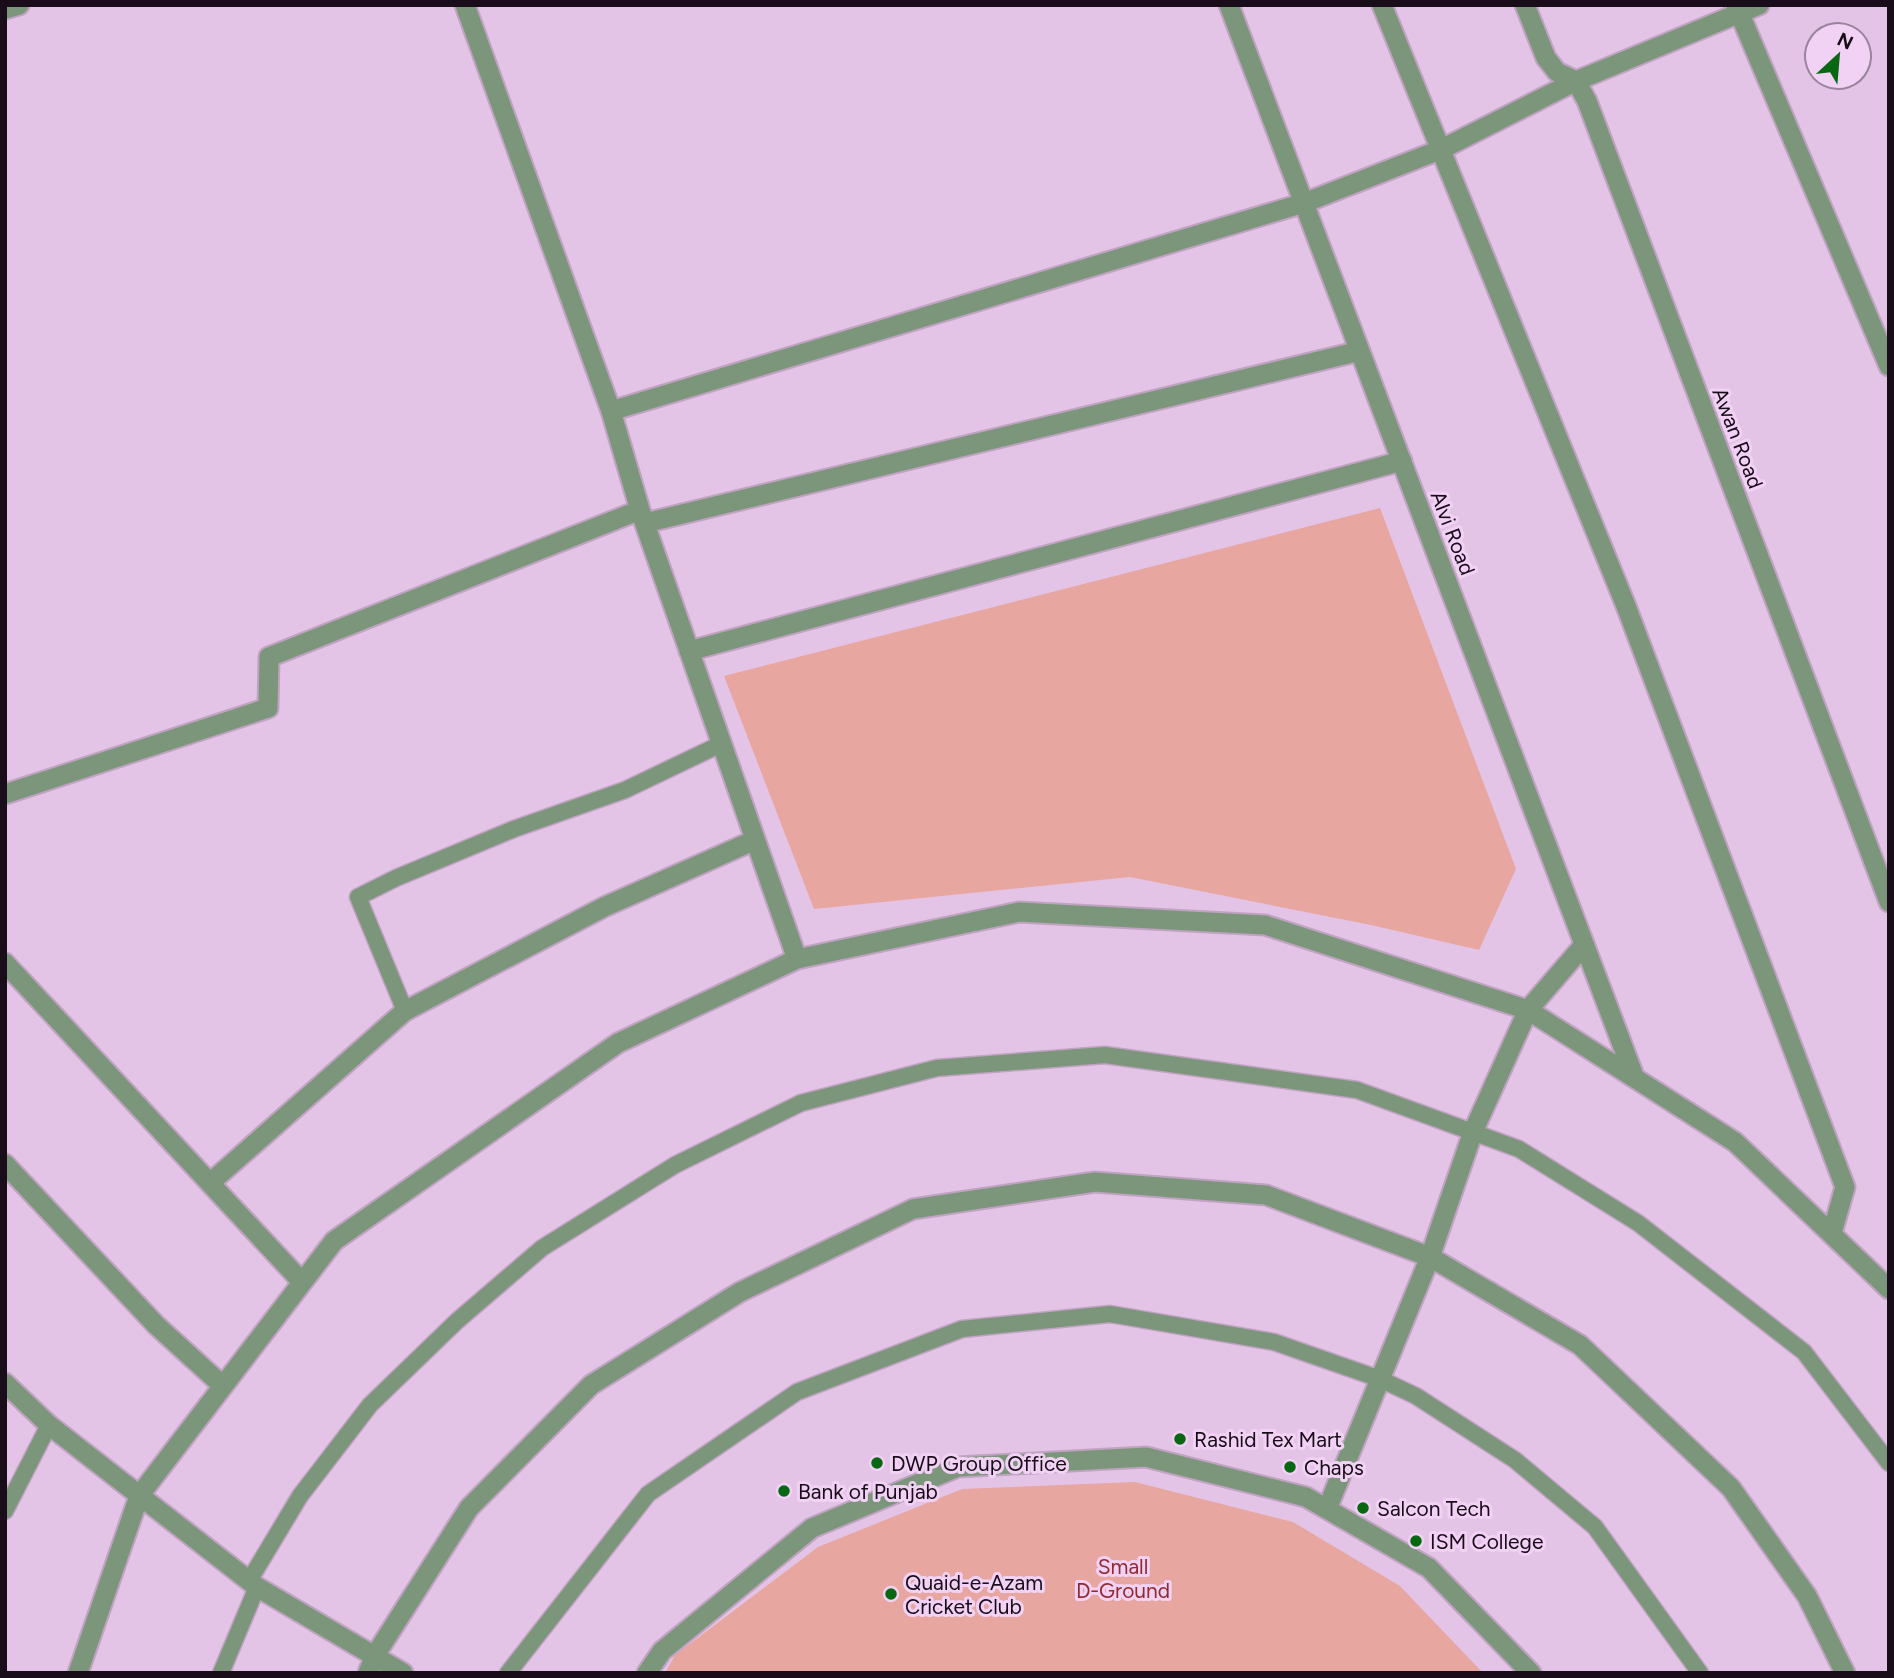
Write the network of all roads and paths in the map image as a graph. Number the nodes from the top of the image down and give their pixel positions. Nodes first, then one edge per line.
1 (19, 5) edge
2 (465, 5) edge
3 (1230, 5) edge
4 (1382, 5) edge
5 (1525, 5) edge
6 (1759, 5) edge
7 (5, 9) edge
8 (1738, 9) edge
9 (1576, 81) junction
10 (1442, 149) junction
11 (1304, 203) junction
12 (1360, 351) junction
13 (1889, 366) edge
14 (611, 411) junction
15 (1402, 461) junction
16 (642, 517) junction
17 (689, 651) junction
18 (721, 744) junction
19 (5, 794) edge
20 (755, 840) junction
21 (1889, 902) edge
22 (1584, 945) junction
23 (797, 959) junction
24 (5, 962) edge
25 (1528, 1010) junction
26 (405, 1011) junction
27 (1634, 1076) junction
28 (1473, 1132) junction
29 (5, 1164) edge
30 (210, 1183) junction
31 (1832, 1233) junction
32 (1430, 1257) junction
33 (302, 1282) junction
34 (1889, 1289) edge
35 (1380, 1379) junction
36 (5, 1383) edge
37 (223, 1386) junction
38 (49, 1425) junction
39 (1889, 1463) edge
40 (139, 1496) junction
41 (1327, 1509) junction
42 (5, 1511) edge
43 (253, 1584) junction
44 (371, 1665) edge
45 (78, 1673) edge
46 (221, 1673) edge
47 (403, 1673) edge
48 (508, 1673) edge
49 (647, 1673) edge
50 (1531, 1673) edge
51 (1699, 1673) edge
52 (1845, 1673) edge

1 - 7 street
2 - 14 street
3 - 11 street, Alvi Road
4 - 10 street
5 - 9 street, Awan Road
6 - 8 street
8 - 9 street
8 - 13 street
9 - 10 street
9 - 21 street, Awan Road
10 - 11 street
10 - 31 street
11 - 12 street, Alvi Road
11 - 14 street
12 - 15 street, Alvi Road
12 - 16 street
14 - 16 street
15 - 17 street
15 - 22 street, Alvi Road
16 - 17 street
16 - 19 street
17 - 18 street
18 - 20 street
18 - 26 lane
20 - 23 street
20 - 26 street
22 - 25 street
22 - 27 street, Alvi Road
23 - 25 street
23 - 33 street
24 - 30 street
25 - 27 street
25 - 28 street
26 - 30 street
27 - 31 street
28 - 32 street
28 - 39 lane
28 - 43 lane
29 - 37 street
30 - 33 street
31 - 34 street
32 - 35 street
32 - 44 street
32 - 52 street
33 - 37 street
35 - 41 street
35 - 48 lane
35 - 51 lane
36 - 38 street
37 - 40 street
38 - 40 street
38 - 42 lane
40 - 43 street
40 - 45 street
41 - 49 street
41 - 50 street
43 - 44 street
43 - 46 lane
44 - 47 street

